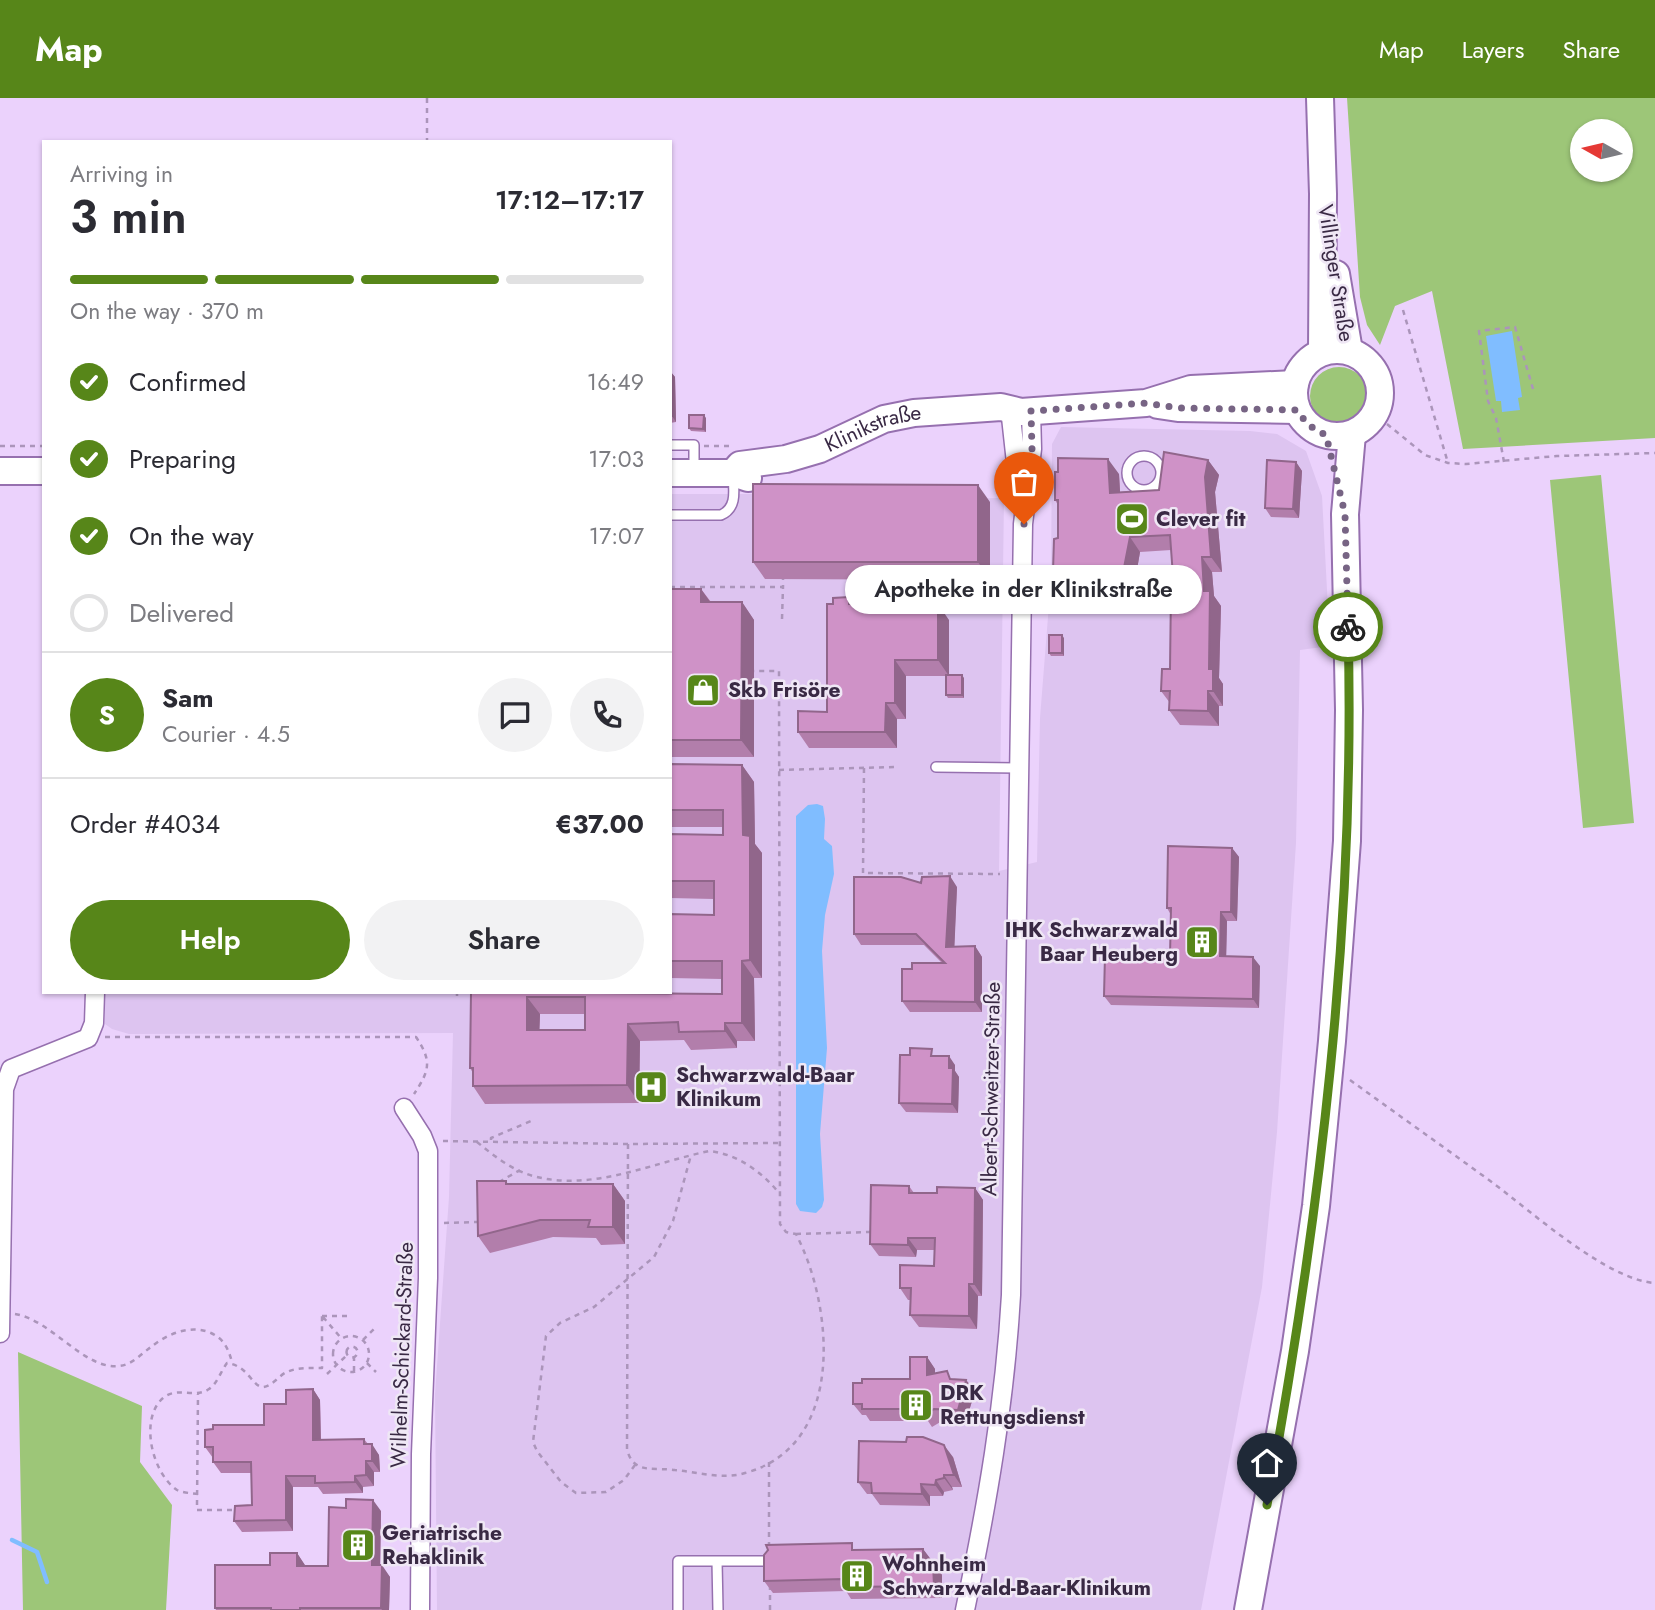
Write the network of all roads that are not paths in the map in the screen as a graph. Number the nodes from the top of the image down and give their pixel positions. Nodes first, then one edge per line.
1 (1320, 98) edge
2 (1323, 194) junction
3 (1349, 351) junction
4 (1322, 352) junction
5 (1296, 397) junction
6 (1021, 413) junction
7 (1352, 434) junction
8 (1326, 435) junction
9 (672, 446) edge
10 (0, 471) edge
11 (42, 471) edge
12 (682, 473) edge
13 (733, 473) junction
14 (1345, 514) junction
15 (672, 515) edge
16 (936, 768) dead end
17 (1020, 768) junction
18 (95, 994) edge
19 (404, 1108) road end
20 (1, 1314) edge
21 (0, 1334) edge
22 (717, 1561) junction
23 (769, 1561) edge
24 (420, 1610) edge
25 (678, 1610) edge
26 (718, 1610) edge
27 (965, 1610) edge
28 (1248, 1610) edge

1 - 2 main road, Villinger Straße
2 - 3 main road, Villinger Straße
2 - 4 main road, Villinger Straße
3 - 4 main road
3 - 7 main road
4 - 5 main road
5 - 6 main road, Klinikstraße
5 - 8 main road
6 - 13 main road, Klinikstraße
6 - 17 street, Albert-Schweitzer-Straße
7 - 8 main road
7 - 14 main road
8 - 14 main road
9 - 12 lane
10 - 11 main road
12 - 13 main road, Klinikstraße
13 - 15 lane
14 - 28 main road
16 - 17 lane
17 - 27 street, Albert-Schweitzer-Straße
18 - 20 street
19 - 24 street, Wilhelm-Schickard-Straße
20 - 21 street
22 - 23 lane
22 - 25 lane
22 - 26 lane

